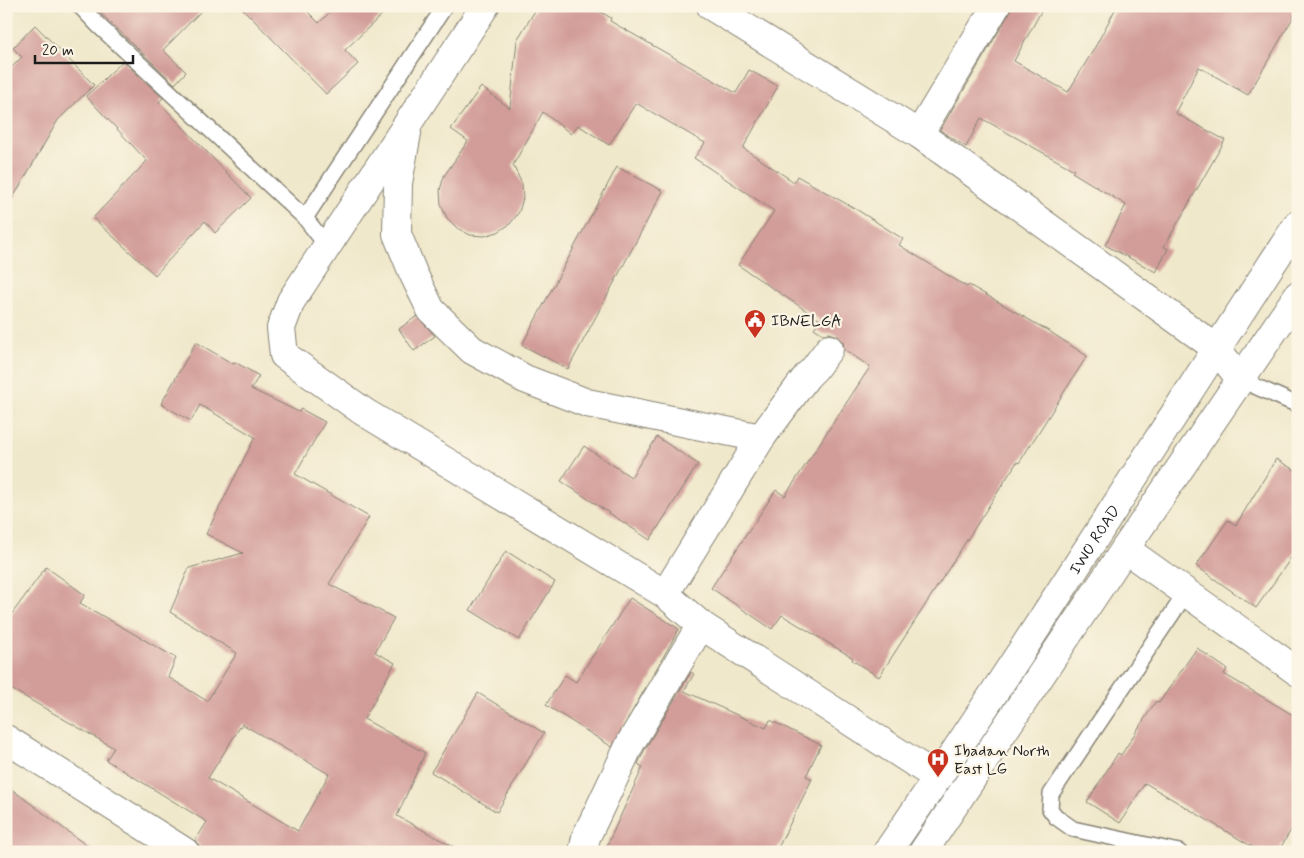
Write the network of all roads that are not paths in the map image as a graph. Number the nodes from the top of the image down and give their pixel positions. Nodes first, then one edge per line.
1 (80, 6) edge
2 (445, 6) edge
3 (485, 6) edge
4 (710, 6) edge
5 (996, 6) edge
6 (409, 122) junction
7 (919, 134) junction
8 (305, 218) junction
9 (1298, 224) edge
10 (327, 246) junction
11 (1298, 295) edge
12 (1216, 348) junction
13 (829, 349) dead end
14 (1240, 380) junction
15 (1298, 405) edge
16 (761, 438) junction
17 (1125, 549) junction
18 (1186, 592) junction
19 (665, 594) junction
20 (701, 625) junction
21 (1298, 672) edge
22 (6, 739) edge
23 (938, 778) junction
24 (185, 852) edge
25 (583, 852) edge
26 (887, 852) edge
27 (923, 852) edge
28 (1179, 852) edge

1 - 8 lane
2 - 8 lane
3 - 6 main road
4 - 7 main road
5 - 7 main road
6 - 10 main road
6 - 16 main road
7 - 12 main road
8 - 10 lane
9 - 12 main road, IWO ROAD
10 - 19 main road
11 - 14 main road, IWO ROAD
12 - 14 main road
12 - 23 main road, IWO ROAD
13 - 16 main road
14 - 15 lane
14 - 17 main road, IWO ROAD
16 - 19 main road
17 - 18 main road
17 - 27 main road, IWO ROAD
18 - 21 main road
18 - 28 lane
19 - 20 main road
20 - 23 main road
20 - 25 main road
22 - 24 main road
23 - 26 main road, IWO ROAD

